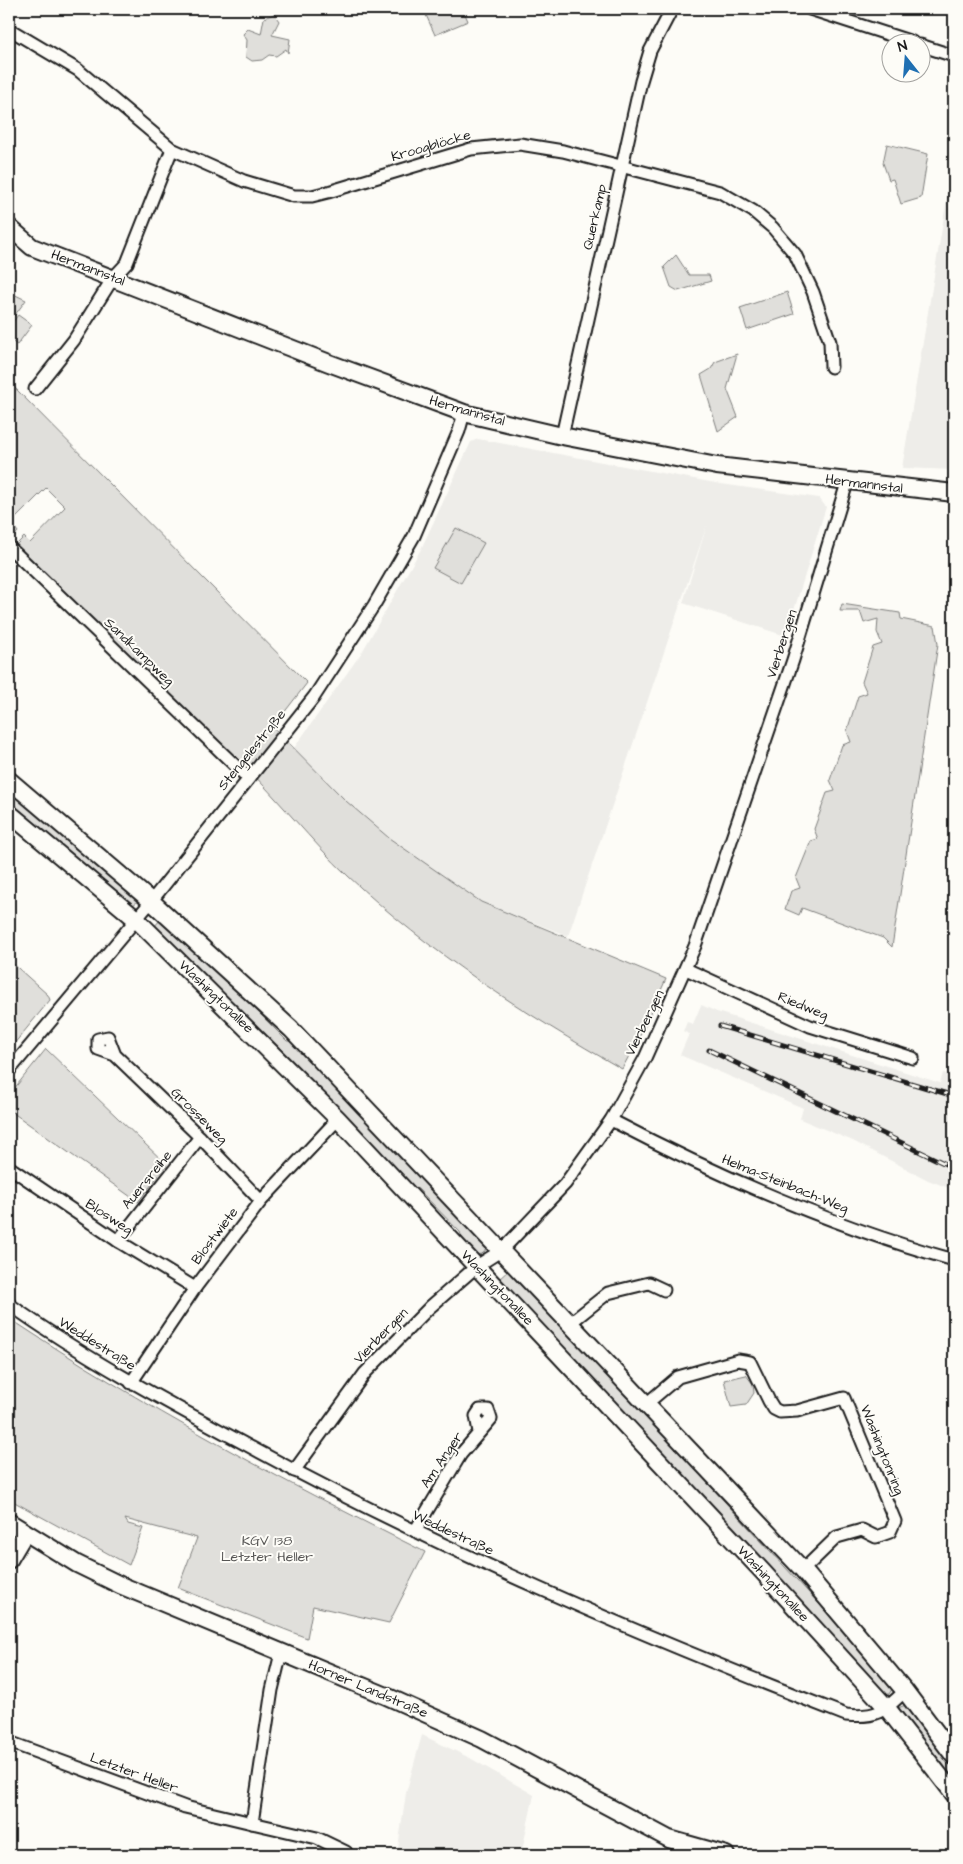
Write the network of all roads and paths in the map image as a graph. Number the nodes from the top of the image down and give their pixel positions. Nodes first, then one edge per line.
1 (672, 9) edge
2 (810, 9) edge
3 (9, 29) edge
4 (881, 32) edge
5 (930, 48) edge
6 (954, 56) edge
7 (172, 149) junction
8 (622, 166) junction
9 (9, 227) edge
10 (113, 278) junction
11 (831, 367) dead end
12 (35, 389) dead end
13 (464, 414) junction
14 (562, 436) junction
15 (847, 483) junction
16 (954, 493) edge
17 (9, 547) edge
18 (248, 778) junction
19 (9, 780) edge
20 (9, 813) edge
21 (152, 901) junction
22 (136, 919) junction
23 (686, 969) junction
24 (115, 1055) dead end
25 (913, 1058) dead end
26 (9, 1071) edge
27 (338, 1120) junction
28 (611, 1120) junction
29 (200, 1137) junction
30 (9, 1168) edge
31 (260, 1201) junction
32 (118, 1241) junction
33 (502, 1250) junction
34 (954, 1260) edge
35 (477, 1266) junction
36 (194, 1288) junction
37 (664, 1290) dead end
38 (9, 1304) edge
39 (569, 1324) junction
40 (130, 1383) junction
41 (646, 1405) junction
42 (479, 1432) dead end
43 (294, 1471) junction
44 (9, 1524) edge
45 (415, 1531) junction
46 (26, 1533) junction
47 (9, 1560) edge
48 (803, 1570) junction
49 (281, 1653) junction
50 (905, 1691) junction
51 (887, 1708) junction
52 (9, 1742) edge
53 (954, 1756) edge
54 (954, 1794) edge
55 (252, 1823) junction
56 (346, 1852) dead end
57 (706, 1853) edge
58 (726, 1855) edge

1 - 8 street, Querkamp
2 - 4 street
3 - 7 street, Kroogblöcke
5 - 6 street
7 - 8 street, Kroogblöcke
7 - 10 street
8 - 11 street, Kroogblöcke
8 - 14 street, Querkamp
9 - 10 street, Hermannstal
10 - 12 street
10 - 13 street, Hermannstal
13 - 14 street, Hermannstal
13 - 18 street, Stengelestraße
14 - 15 street, Hermannstal
15 - 16 street, Hermannstal
15 - 23 street, Vierbergen
17 - 18 street, Sandkampweg
18 - 21 street, Stengelestraße
19 - 21 street, Washingtonallee
20 - 22 street, Washingtonallee
21 - 22 street, Stengelestraße
21 - 33 street, Washingtonallee
22 - 26 street, Stengelestraße
22 - 27 street, Washingtonallee
23 - 25 street, Riedweg
23 - 28 street, Vierbergen
24 - 29 street, Grosseweg
27 - 31 street, Blostwiete
27 - 35 street, Washingtonallee
28 - 33 street, Vierbergen
28 - 34 street, Helma-Steinbach-Weg
29 - 31 street, Grosseweg
29 - 32 street, Auersreihe
30 - 32 street, Blosweg
31 - 36 street, Blostwiete
32 - 36 street, Blosweg
33 - 35 street, Vierbergen
33 - 39 street, Washingtonallee
35 - 43 street, Vierbergen
35 - 51 street, Washingtonallee
36 - 40 street, Blostwiete
37 - 39 street
38 - 40 street, Weddestraße
39 - 41 street, Washingtonallee
40 - 43 street, Weddestraße
41 - 48 street, Washingtonallee
41 - 48 street, Washingtonring
42 - 45 street, Am Anger
43 - 45 street, Weddestraße
44 - 46 street, Horner Landstraße
45 - 51 street, Weddestraße
46 - 47 street
46 - 49 street, Horner Landstraße
48 - 50 street, Washingtonallee
49 - 55 street
49 - 57 street, Horner Landstraße
50 - 51 street, Weddestraße
50 - 53 street, Washingtonallee
51 - 54 street, Washingtonallee
52 - 55 street, Letzter Heller
55 - 56 street, Letzter Heller
57 - 58 street, Horner Landstraße

